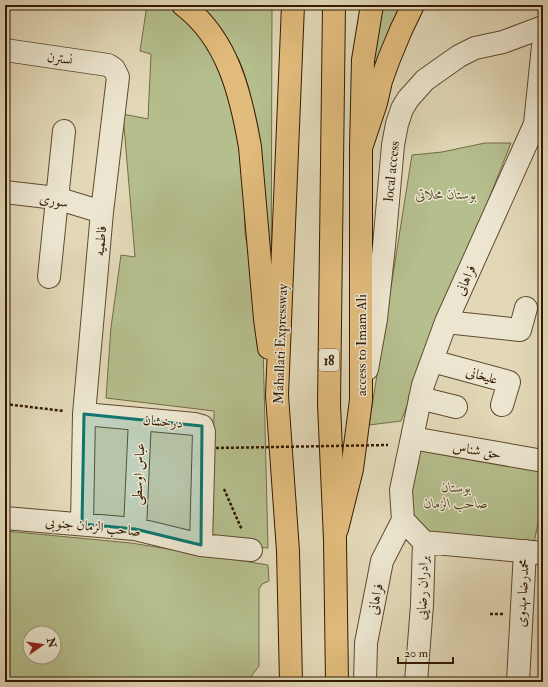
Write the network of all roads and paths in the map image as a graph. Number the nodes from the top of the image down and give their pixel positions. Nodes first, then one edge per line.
1 (183, 5) edge
2 (281, 5) edge
3 (293, 5) edge
4 (334, 5) edge
5 (372, 5) edge
6 (413, 5) edge
7 (543, 27) edge
8 (292, 43) junction
9 (543, 46) edge
10 (5, 50) edge
11 (114, 69) joint
12 (539, 124) edge
13 (64, 130) dead end
14 (361, 148) junction
15 (5, 192) edge
16 (56, 198) junction
17 (102, 212) junction
18 (49, 277) dead end
19 (526, 308) dead end
20 (446, 322) junction
21 (432, 361) junction
22 (277, 395) junction
23 (420, 398) junction
24 (361, 400) junction
25 (5, 404) edge
26 (502, 404) dead end
27 (456, 407) dead end
28 (84, 414) junction
29 (140, 419) junction
30 (412, 438) junction
31 (388, 445) dead end
32 (216, 448) dead end
33 (543, 461) edge
34 (222, 486) dead end
35 (5, 518) edge
36 (402, 520) junction
37 (82, 524) junction
38 (135, 529) junction
39 (335, 540) junction
40 (424, 542) junction
41 (200, 546) junction
42 (251, 550) joint
43 (534, 552) edge
44 (291, 682) edge
45 (336, 682) edge
46 (365, 682) edge
47 (416, 682) edge
48 (518, 682) edge

1 - 22 main road
2 - 8 main road
3 - 8 main road, Mahallati Expressway
4 - 39 main road, 18
5 - 14 main road, access to Imam Ali
6 - 14 main road
7 - 24 street, local access
8 - 22 main road, Mahallati Expressway
9 - 12 street, فراهانی
10 - 11 street, نسترن
11 - 17 street, فاطمیه
12 - 20 street, فراهانی
13 - 16 street
14 - 24 main road, access to Imam Ali
15 - 16 street, سوری
16 - 17 street, سوری
16 - 18 street
17 - 28 street, فاطمیه
19 - 20 street
20 - 21 street, فراهانی
21 - 23 street, فراهانی
21 - 26 street, علیخانی
22 - 44 main road, Mahallati Expressway
23 - 27 street
23 - 30 street, فراهانی
24 - 39 main road, access to Imam Ali
25 - 28 path
28 - 29 street, درخشان
28 - 37 street, فاطمیه
29 - 38 street, عباس اوسطی
29 - 41 street, درخشان
30 - 33 street, حق شناس
30 - 36 street, فراهانی
31 - 32 path, bridge
34 - 42 path
35 - 37 street, صاحب الزمان جنوبی
36 - 40 street
36 - 46 street, فراهانی
37 - 38 street, صاحب الزمان جنوبی
38 - 41 street, صاحب الزمان جنوبی
39 - 45 main road, 18
40 - 43 street
40 - 47 street, برادران رضایی
41 - 42 street, صاحب الزمان جنوبی
43 - 48 street, محمدرضا مهدوی

